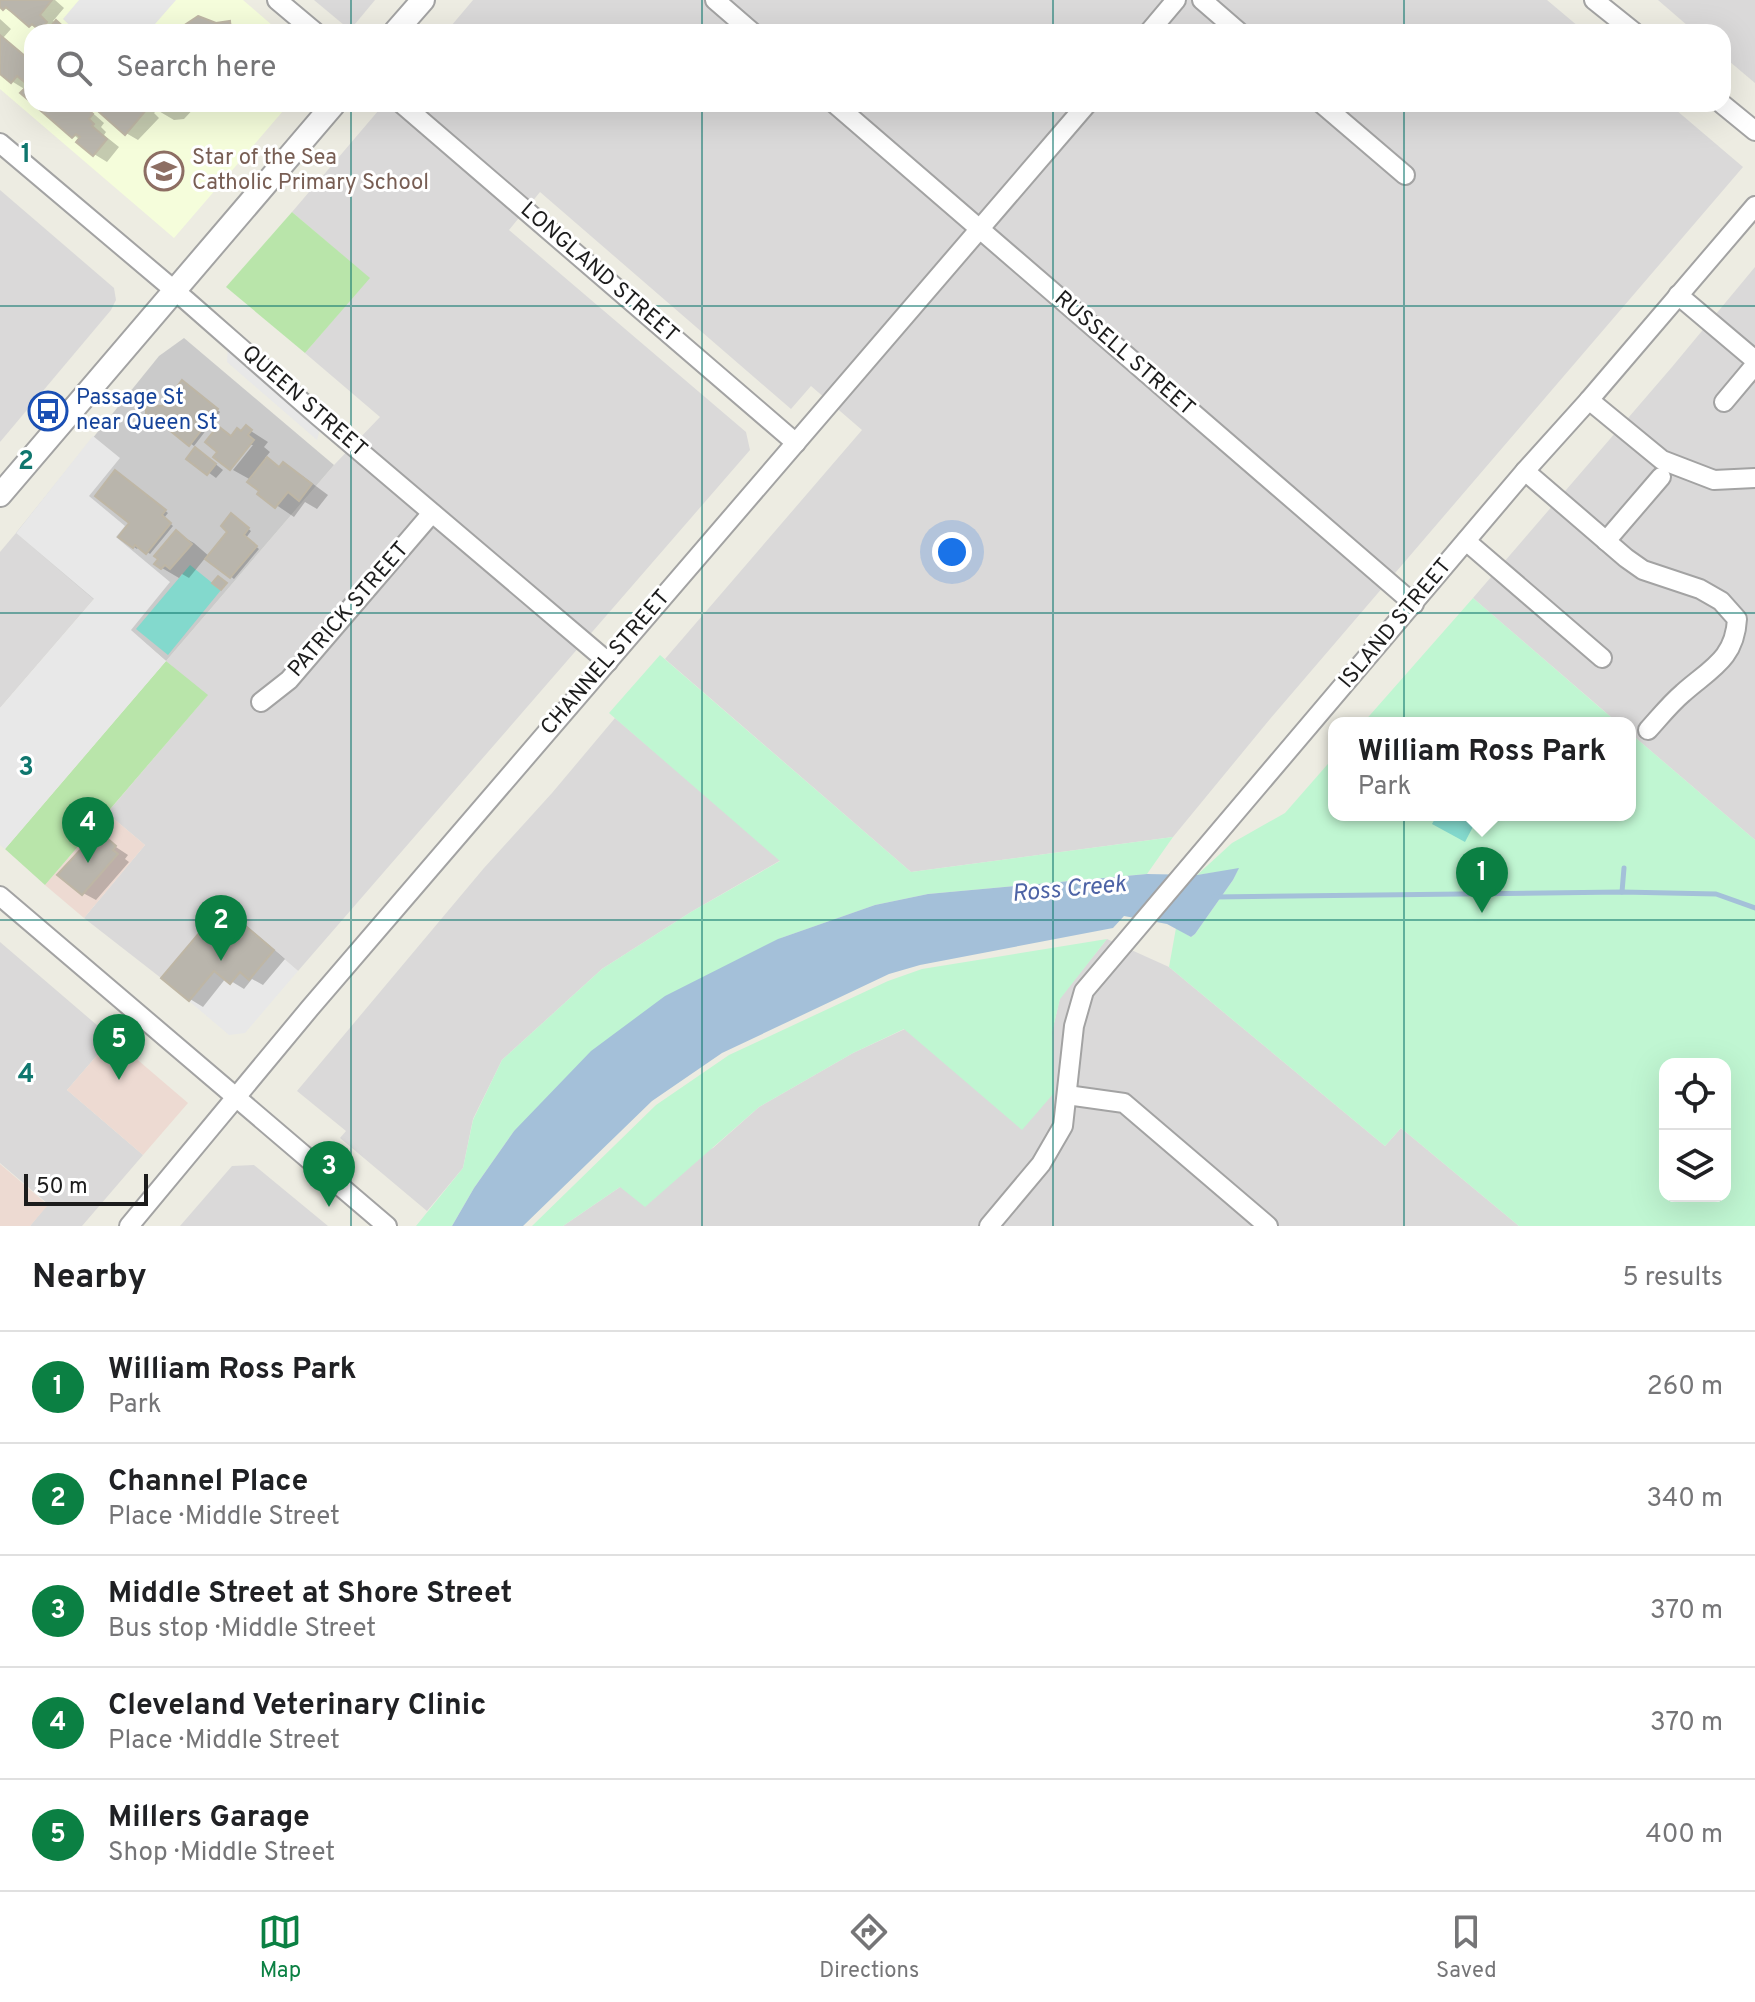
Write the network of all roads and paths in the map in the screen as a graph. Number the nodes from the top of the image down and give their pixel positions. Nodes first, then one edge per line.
1 (277, 0) edge
2 (423, 0) edge
3 (715, 0) edge
4 (1176, 0) edge
5 (1202, 0) edge
6 (1594, 0) edge
7 (306, 24) edge
8 (402, 24) edge
9 (743, 24) edge
10 (1156, 24) edge
11 (1230, 24) edge
12 (1624, 24) edge
13 (1731, 111) edge
14 (327, 112) edge
15 (411, 112) edge
16 (844, 112) edge
17 (1080, 112) edge
18 (1331, 112) edge
19 (1755, 131) edge
20 (0, 143) edge
21 (1405, 175) dead end
22 (1755, 206) edge
23 (980, 229) junction
24 (175, 291) junction
25 (1678, 295) junction
26 (1755, 362) edge
27 (1589, 400) junction
28 (1724, 402) dead end
29 (796, 443) junction
30 (1525, 471) junction
31 (1661, 477) dead end
32 (1755, 478) edge
33 (0, 495) edge
34 (432, 513) junction
35 (1466, 541) junction
36 (1606, 541) junction
37 (1414, 604) junction
38 (1602, 658) dead end
39 (608, 662) junction
40 (261, 702) dead end
41 (1648, 730) dead end
42 (0, 896) edge
43 (1067, 1095) junction
44 (237, 1097) junction
45 (129, 1226) edge
46 (387, 1226) edge
47 (989, 1226) edge
48 (1268, 1226) edge

1 - 7 street
2 - 8 street
3 - 9 street
4 - 10 street
5 - 11 street
6 - 12 street
13 - 19 street
14 - 24 street
15 - 29 street, LONGLAND STREET
16 - 23 street, RUSSELL STREET
17 - 23 street, CHANNEL STREET
18 - 21 street
20 - 24 street, QUEEN STREET
22 - 25 street, ISLAND STREET
23 - 29 street, CHANNEL STREET
23 - 37 street, RUSSELL STREET
24 - 33 street
24 - 34 street, QUEEN STREET
25 - 26 street
25 - 27 street, ISLAND STREET
26 - 28 street
27 - 30 street, ISLAND STREET
27 - 32 street
29 - 39 street, CHANNEL STREET
30 - 35 street, ISLAND STREET
30 - 36 street
31 - 36 street
34 - 39 street, QUEEN STREET
34 - 40 street, PATRICK STREET
35 - 37 street, ISLAND STREET
35 - 38 street
36 - 41 street
37 - 43 street, ISLAND STREET
39 - 44 street, CHANNEL STREET
42 - 44 street
43 - 47 street, ISLAND STREET
43 - 48 street
44 - 45 street, CHANNEL STREET
44 - 46 street

